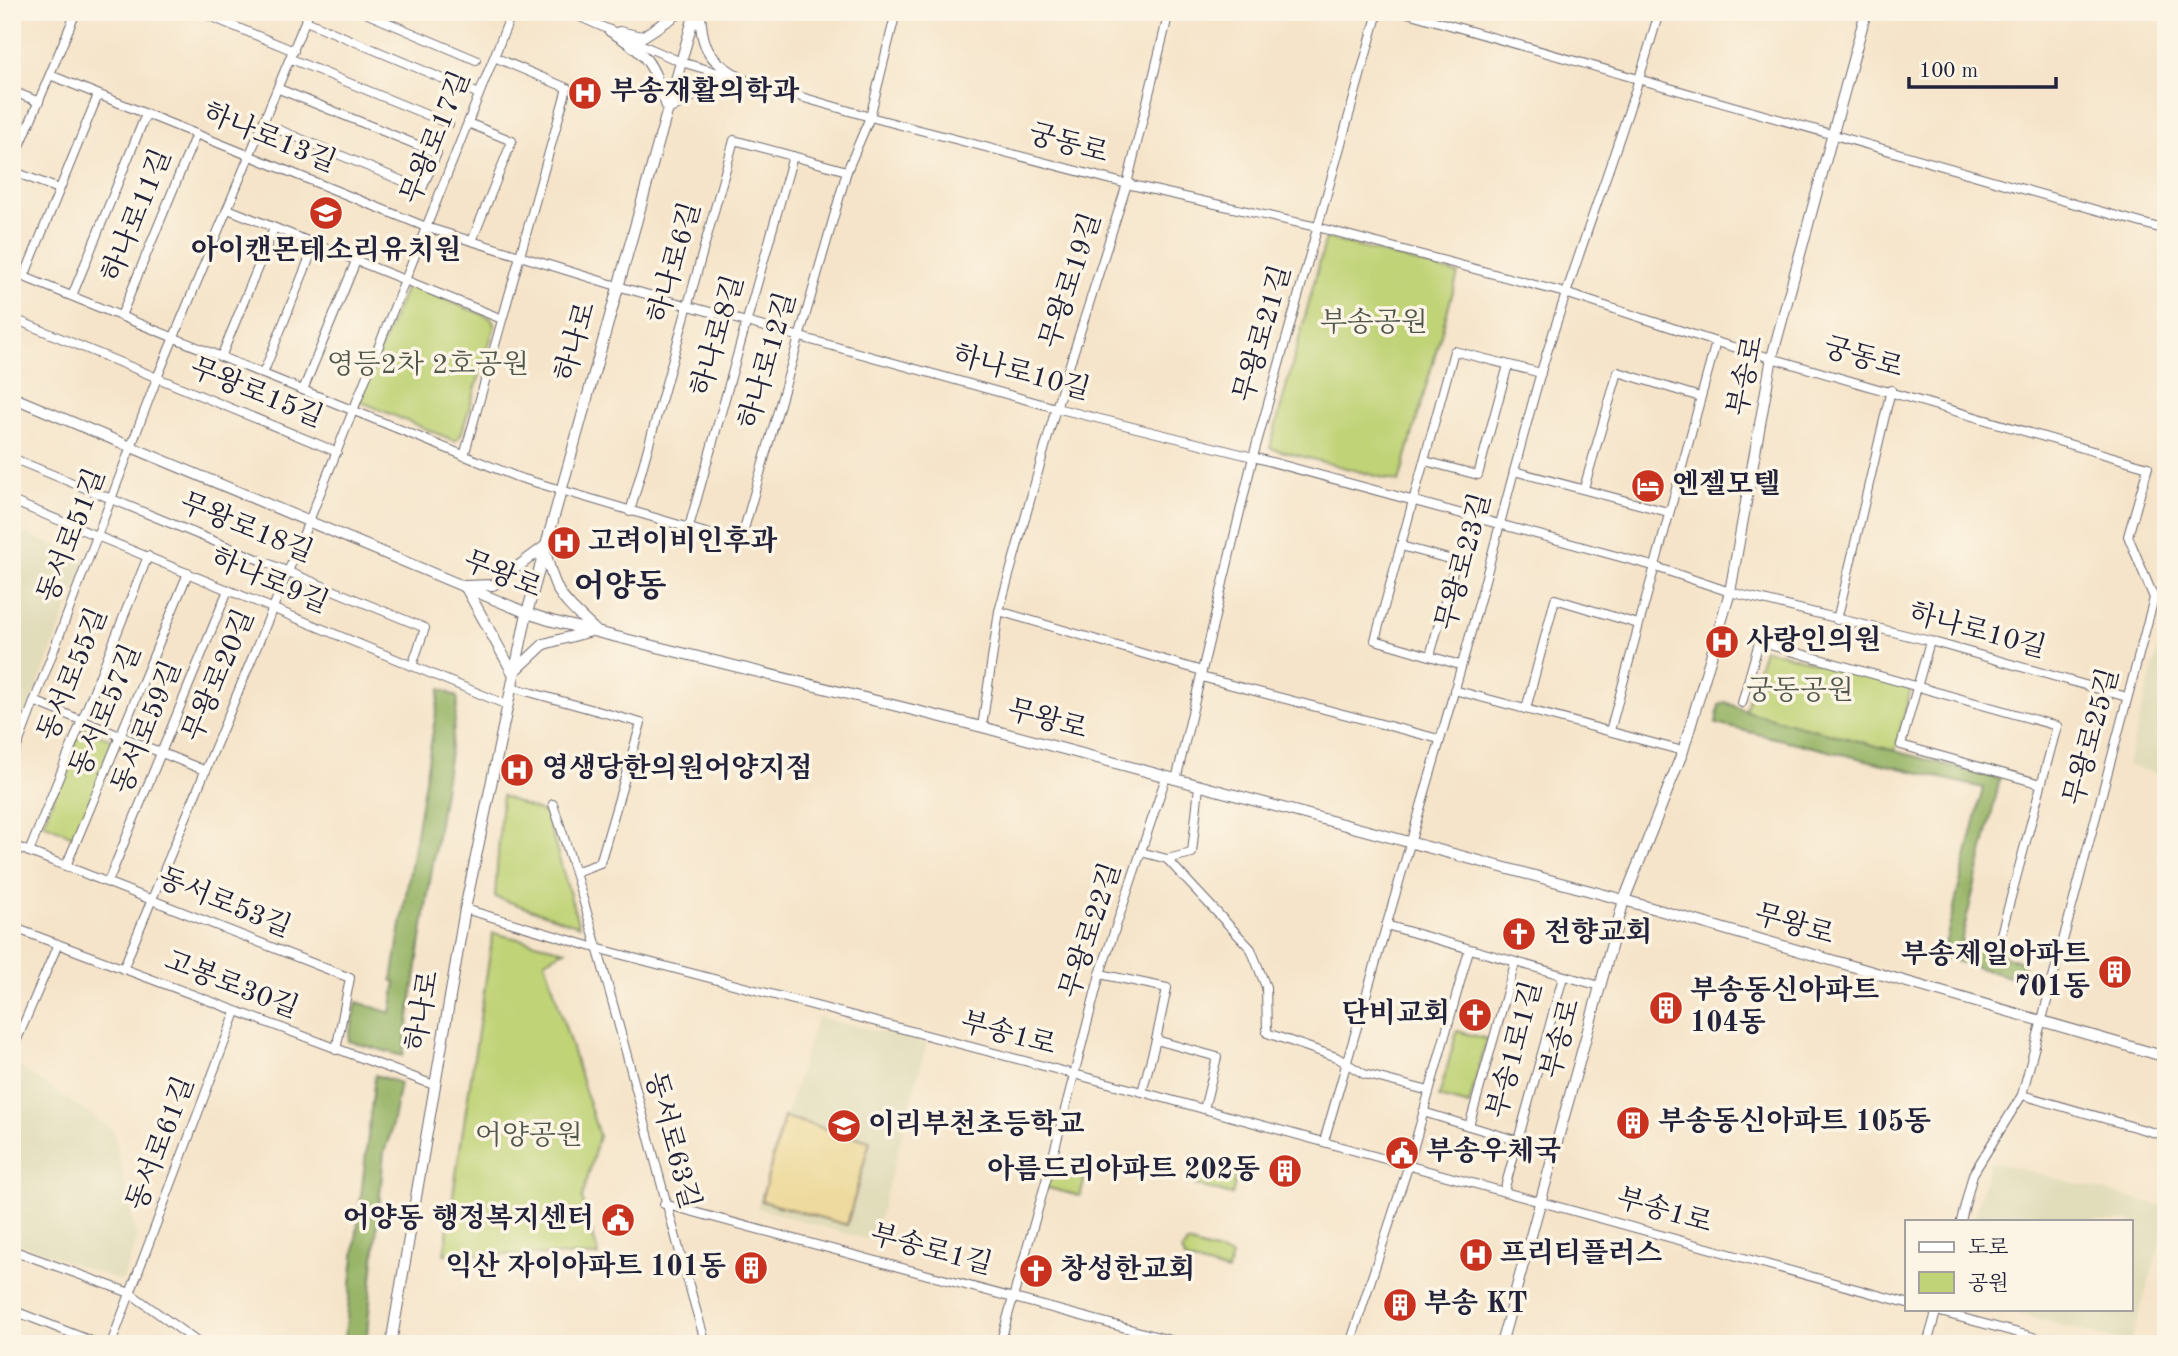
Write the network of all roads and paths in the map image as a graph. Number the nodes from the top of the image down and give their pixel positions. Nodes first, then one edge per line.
1 (76, 12) edge
2 (200, 12) edge
3 (309, 12) edge
4 (363, 12) edge
5 (512, 12) edge
6 (569, 12) edge
7 (681, 12) edge
8 (698, 12) edge
9 (895, 12) edge
10 (1169, 12) edge
11 (1378, 12) edge
12 (1404, 12) edge
13 (1658, 12) edge
14 (1866, 12) edge
15 (306, 21) junction
16 (610, 31) junction
17 (292, 55) junction
18 (494, 57) junction
19 (476, 60) dead end
20 (681, 62) junction
21 (50, 75) junction
22 (744, 80) junction
23 (1640, 80) junction
24 (279, 89) junction
25 (12, 91) edge
26 (479, 94) junction
27 (98, 95) junction
28 (39, 102) junction
29 (668, 109) junction
30 (146, 114) junction
31 (870, 117) junction
32 (468, 122) junction
33 (265, 124) junction
34 (449, 124) dead end
35 (196, 134) junction
36 (1832, 135) junction
37 (250, 156) junction
38 (793, 156) junction
39 (12, 165) edge
40 (12, 171) edge
41 (847, 171) junction
42 (1127, 184) junction
43 (59, 189) junction
44 (228, 209) junction
45 (426, 227) junction
46 (1317, 227) junction
47 (274, 228) junction
48 (2166, 230) edge
49 (472, 241) junction
50 (315, 244) junction
51 (521, 256) junction
52 (356, 261) junction
53 (12, 272) edge
54 (24, 276) junction
55 (405, 280) junction
56 (617, 286) junction
57 (1565, 293) junction
58 (72, 296) junction
59 (687, 305) junction
60 (121, 316) junction
61 (12, 318) edge
62 (502, 319) junction
63 (746, 322) junction
64 (801, 337) junction
65 (174, 338) junction
66 (1716, 342) junction
67 (221, 357) junction
68 (1772, 357) junction
69 (1508, 365) junction
70 (1541, 373) junction
71 (263, 374) junction
72 (157, 378) junction
73 (303, 390) junction
74 (1891, 390) junction
75 (12, 397) edge
76 (1700, 397) junction
77 (1056, 408) junction
78 (353, 411) junction
79 (133, 447) junction
80 (337, 452) junction
81 (464, 456) junction
82 (1253, 457) junction
83 (12, 458) edge
84 (1425, 461) junction
85 (1514, 471) junction
86 (1584, 488) junction
87 (559, 490) junction
88 (110, 498) junction
89 (12, 501) edge
90 (1414, 501) junction
91 (630, 512) junction
92 (1668, 512) junction
93 (309, 521) junction
94 (1499, 525) junction
95 (690, 527) junction
96 (97, 535) junction
97 (1401, 546) junction
98 (544, 547) junction
99 (148, 556) junction
100 (1653, 566) junction
101 (288, 572) junction
102 (188, 573) junction
103 (465, 586) junction
104 (228, 590) junction
105 (1730, 592) junction
106 (2154, 598) junction
107 (2166, 602) edge
108 (273, 608) junction
109 (999, 611) junction
110 (527, 613) junction
111 (1837, 620) junction
112 (1638, 624) junction
113 (595, 630) junction
114 (1930, 641) junction
115 (1430, 656) junction
116 (1460, 665) junction
117 (412, 666) junction
118 (513, 673) junction
119 (1201, 674) junction
120 (511, 687) junction
121 (1917, 687) junction
122 (1454, 690) junction
123 (2127, 697) junction
124 (34, 701) junction
125 (1742, 703) dead end
126 (507, 705) junction
127 (1526, 709) junction
128 (80, 719) junction
129 (982, 727) junction
130 (1610, 731) junction
131 (121, 737) junction
132 (1438, 739) junction
133 (1683, 751) junction
134 (163, 753) junction
135 (12, 760) edge
136 (206, 771) junction
137 (1171, 778) junction
138 (2041, 784) junction
139 (1199, 786) junction
140 (553, 804) dead end
141 (1408, 843) junction
142 (12, 845) edge
143 (29, 852) junction
144 (1141, 852) junction
145 (1167, 859) junction
146 (66, 866) junction
147 (575, 872) junction
148 (108, 882) junction
149 (152, 899) junction
150 (1624, 900) junction
151 (465, 909) junction
152 (1385, 925) junction
153 (12, 927) edge
154 (58, 944) junction
155 (596, 948) junction
156 (1997, 949) dead end
157 (1469, 950) junction
158 (1515, 963) junction
159 (123, 969) junction
160 (1100, 974) junction
161 (1563, 977) junction
162 (1600, 986) junction
163 (236, 1012) junction
164 (2043, 1023) junction
165 (1156, 1040) junction
166 (12, 1051) edge
167 (336, 1051) junction
168 (2166, 1057) edge
169 (1346, 1063) junction
170 (1073, 1076) junction
171 (434, 1086) junction
172 (1429, 1091) junction
173 (1142, 1092) junction
174 (2022, 1095) junction
175 (1204, 1109) junction
176 (1423, 1112) junction
177 (1469, 1126) junction
178 (2166, 1136) edge
179 (1516, 1140) junction
180 (1324, 1141) junction
181 (1409, 1164) junction
182 (1504, 1191) junction
183 (1542, 1202) junction
184 (664, 1203) junction
185 (1961, 1220) edge
186 (12, 1250) edge
187 (130, 1293) junction
188 (1014, 1297) junction
189 (1905, 1302) edge
190 (12, 1310) edge
191 (1934, 1310) edge
192 (99, 1344) edge
193 (111, 1344) edge
194 (200, 1344) edge
195 (391, 1344) edge
196 (706, 1344) edge
197 (1000, 1344) edge
198 (1185, 1344) edge
199 (1350, 1344) edge
200 (1501, 1344) edge
201 (1927, 1344) edge
202 (2059, 1344) edge

1 - 21 street
2 - 17 street
3 - 15 street, 무왕로15길
4 - 19 street
5 - 18 street, 무왕로17길
6 - 16 street, 궁동로
7 - 16 street
8 - 20 street, 하나로
8 - 22 street
9 - 31 street, 하나로12길
10 - 42 street, 무왕로19길
11 - 46 street, 무왕로21길
12 - 23 street
13 - 23 street
14 - 36 street, 부송로
15 - 17 street, 무왕로15길
15 - 26 street
16 - 20 street, 궁동로
16 - 29 street
17 - 24 street, 무왕로15길
17 - 34 street
18 - 26 street, 무왕로17길
18 - 51 street
20 - 22 street, 궁동로
20 - 29 street, 하나로
21 - 27 street, 하나로13길
21 - 28 street
22 - 29 street
22 - 31 street, 궁동로
23 - 36 street
23 - 57 street
24 - 33 street, 무왕로15길
24 - 33 street
25 - 28 street
26 - 32 street, 무왕로17길
27 - 30 street, 하나로13길
27 - 43 street
28 - 39 street
29 - 56 street, 하나로
30 - 35 street, 하나로13길
30 - 58 street, 하나로11길
31 - 41 street, 하나로12길
31 - 42 street, 궁동로
32 - 45 street, 무왕로17길
32 - 49 street
33 - 37 street, 무왕로15길
35 - 37 street, 하나로13길
35 - 60 street, 하나로11길
36 - 48 street
36 - 68 street, 부송로
37 - 44 street, 무왕로15길
37 - 45 street, 하나로13길
38 - 41 street, 하나로6길
38 - 59 street, 하나로6길
38 - 63 street, 하나로8길
40 - 43 street
41 - 64 street, 하나로12길
42 - 46 street, 궁동로
42 - 77 street, 무왕로19길
43 - 54 street
44 - 47 street
44 - 65 street, 무왕로15길
45 - 49 street, 하나로13길
45 - 55 street, 무왕로17길
46 - 57 street, 궁동로
46 - 82 street, 무왕로21길
47 - 50 street
47 - 67 street
49 - 51 street, 하나로13길
50 - 52 street
50 - 71 street
51 - 56 street, 하나로13길
51 - 62 street
52 - 55 street
52 - 73 street
53 - 54 street, 하나로11길
54 - 58 street, 하나로11길
55 - 62 street
55 - 78 street, 무왕로17길
56 - 59 street, 하나로10길
56 - 87 street, 하나로
57 - 66 street, 궁동로
57 - 70 street, 무왕로23길
58 - 60 street, 하나로11길
59 - 63 street, 하나로10길
59 - 91 street, 하나로6길
60 - 65 street, 하나로11길
61 - 72 street, 무왕로15길
62 - 81 street
63 - 64 street, 하나로10길
63 - 95 street, 하나로8길
64 - 77 street, 하나로10길
64 - 95 street, 하나로12길
65 - 67 street, 하나로11길
65 - 72 street, 무왕로15길
66 - 68 street, 궁동로
66 - 76 street
67 - 71 street, 하나로11길
68 - 74 street, 궁동로
68 - 105 street, 부송로
69 - 70 street
69 - 84 street
69 - 84 street
70 - 85 street, 무왕로23길
71 - 73 street, 하나로11길
72 - 79 street, 무왕로15길
72 - 80 street, 무왕로15길
73 - 78 street, 하나로11길
74 - 106 street, 궁동로
74 - 111 street
75 - 79 street, 무왕로
76 - 86 street
76 - 92 street
77 - 82 street, 하나로10길
77 - 109 street, 무왕로19길
78 - 80 street, 무왕로17길
78 - 81 street, 하나로11길
79 - 88 street, 동서로51길
79 - 93 street, 무왕로
80 - 93 street, 무왕로17길
81 - 87 street, 하나로11길
82 - 90 street, 하나로10길
82 - 119 street, 무왕로21길
83 - 88 street, 무왕로18길
84 - 90 street
85 - 86 street, 무왕로23길
85 - 94 street, 무왕로23길
86 - 92 street, 무왕로23길
87 - 91 street, 하나로12길
87 - 98 street, 하나로
88 - 96 street, 동서로51길
88 - 101 street, 무왕로18길
89 - 96 street, 하나로9길
90 - 94 street, 하나로10길
90 - 97 street
91 - 95 street, 하나로12길
92 - 100 street
93 - 101 street, 무왕로20길
93 - 103 street, 무왕로
94 - 100 street, 하나로10길
94 - 116 street, 무왕로23길
96 - 99 street, 하나로9길
96 - 124 street, 동서로51길
97 - 115 street, 무왕로23길
97 - 115 street
98 - 103 street
98 - 110 street, 하나로
98 - 113 street
99 - 102 street, 하나로9길
99 - 128 street, 동서로55길
100 - 105 street, 하나로10길
100 - 112 street
101 - 108 street, 무왕로20길
101 - 117 street, 무왕로18길
102 - 104 street, 하나로9길
102 - 131 street, 동서로57길
103 - 110 street, 무왕로
103 - 118 street
104 - 108 street, 하나로9길
104 - 134 street, 동서로59길
105 - 111 street, 하나로10길
105 - 133 street, 부송로
106 - 107 street
106 - 123 street, 무왕로25길
108 - 117 street, 하나로9길
108 - 136 street, 무왕로20길
109 - 119 street
109 - 129 street, 무왕로19길
110 - 113 street, 무왕로
110 - 118 street, 하나로
111 - 114 street, 하나로10길
112 - 127 street
112 - 130 street
113 - 118 street
113 - 129 street, 무왕로
114 - 121 street
114 - 123 street, 하나로10길
115 - 116 street, 무왕로23길
116 - 122 street, 무왕로23길
117 - 126 street, 하나로9길
118 - 120 street, 하나로
119 - 132 street
119 - 137 street, 무왕로21길
120 - 126 street, 하나로
120 - 147 street
121 - 125 street
121 - 138 street
121 - 138 street
122 - 127 street
122 - 132 street, 무왕로23길
123 - 164 street, 무왕로25길
124 - 128 street, 무왕로20길
124 - 135 street, 동서로51길
126 - 151 street, 하나로
127 - 130 street
128 - 131 street, 무왕로20길
128 - 143 street, 동서로55길
129 - 137 street, 무왕로
130 - 133 street
131 - 134 street, 무왕로20길
131 - 146 street, 동서로57길
132 - 141 street, 무왕로23길
133 - 150 street, 부송로
134 - 136 street, 무왕로20길
134 - 148 street, 동서로59길
136 - 149 street, 무왕로20길
137 - 139 street, 무왕로
137 - 144 street, 무왕로22길
138 - 156 street
139 - 141 street, 무왕로
139 - 145 street
140 - 147 street
141 - 150 street, 무왕로
141 - 152 street
142 - 143 street, 동서로53길
143 - 146 street, 동서로53길
144 - 145 street
144 - 160 street, 무왕로22길
145 - 169 street
146 - 148 street, 동서로53길
147 - 155 street
148 - 149 street, 동서로53길
149 - 159 street, 무왕로20길
149 - 167 street, 동서로53길
150 - 162 street, 부송로
150 - 164 street, 무왕로
151 - 155 street, 부송1로
151 - 171 street, 하나로
152 - 157 street, 부송1로1길
152 - 169 street
153 - 154 street, 고봉로30길
154 - 159 street, 고봉로30길
154 - 166 street
155 - 170 street, 부송1로
155 - 184 street, 동서로63길
157 - 158 street, 부송1로1길
157 - 172 street
158 - 161 street, 부송1로1길
158 - 177 street, 부송1로1길
159 - 163 street, 고봉로30길
160 - 165 street
160 - 170 street, 무왕로22길
161 - 162 street
161 - 179 street, 부송1로1길
162 - 183 street, 부송로
163 - 167 street, 고봉로30길
163 - 187 street, 동서로61길
164 - 168 street, 무왕로
164 - 174 street, 무왕로25길
165 - 173 street
165 - 175 street
167 - 171 street, 고봉로30길
169 - 172 street
169 - 180 street
170 - 173 street, 부송1로
170 - 188 street, 무왕로22길
171 - 195 street, 하나로
172 - 176 street
173 - 175 street, 부송1로
174 - 178 street
174 - 185 street, 무왕로25길
175 - 180 street, 부송1로
176 - 177 street, 부송1로1길
176 - 181 street
177 - 179 street, 부송1로1길
179 - 182 street, 부송1로1길
180 - 181 street, 부송1로
181 - 182 street, 부송1로
181 - 199 street
182 - 183 street, 부송1로
183 - 189 street, 부송1로
183 - 200 street, 부송로
184 - 188 street, 부송로1길
184 - 196 street, 동서로63길
186 - 187 street
187 - 193 street, 동서로61길
187 - 194 street
188 - 197 street, 무왕로22길
188 - 198 street, 부송로1길
190 - 192 street
191 - 201 street
191 - 202 street

